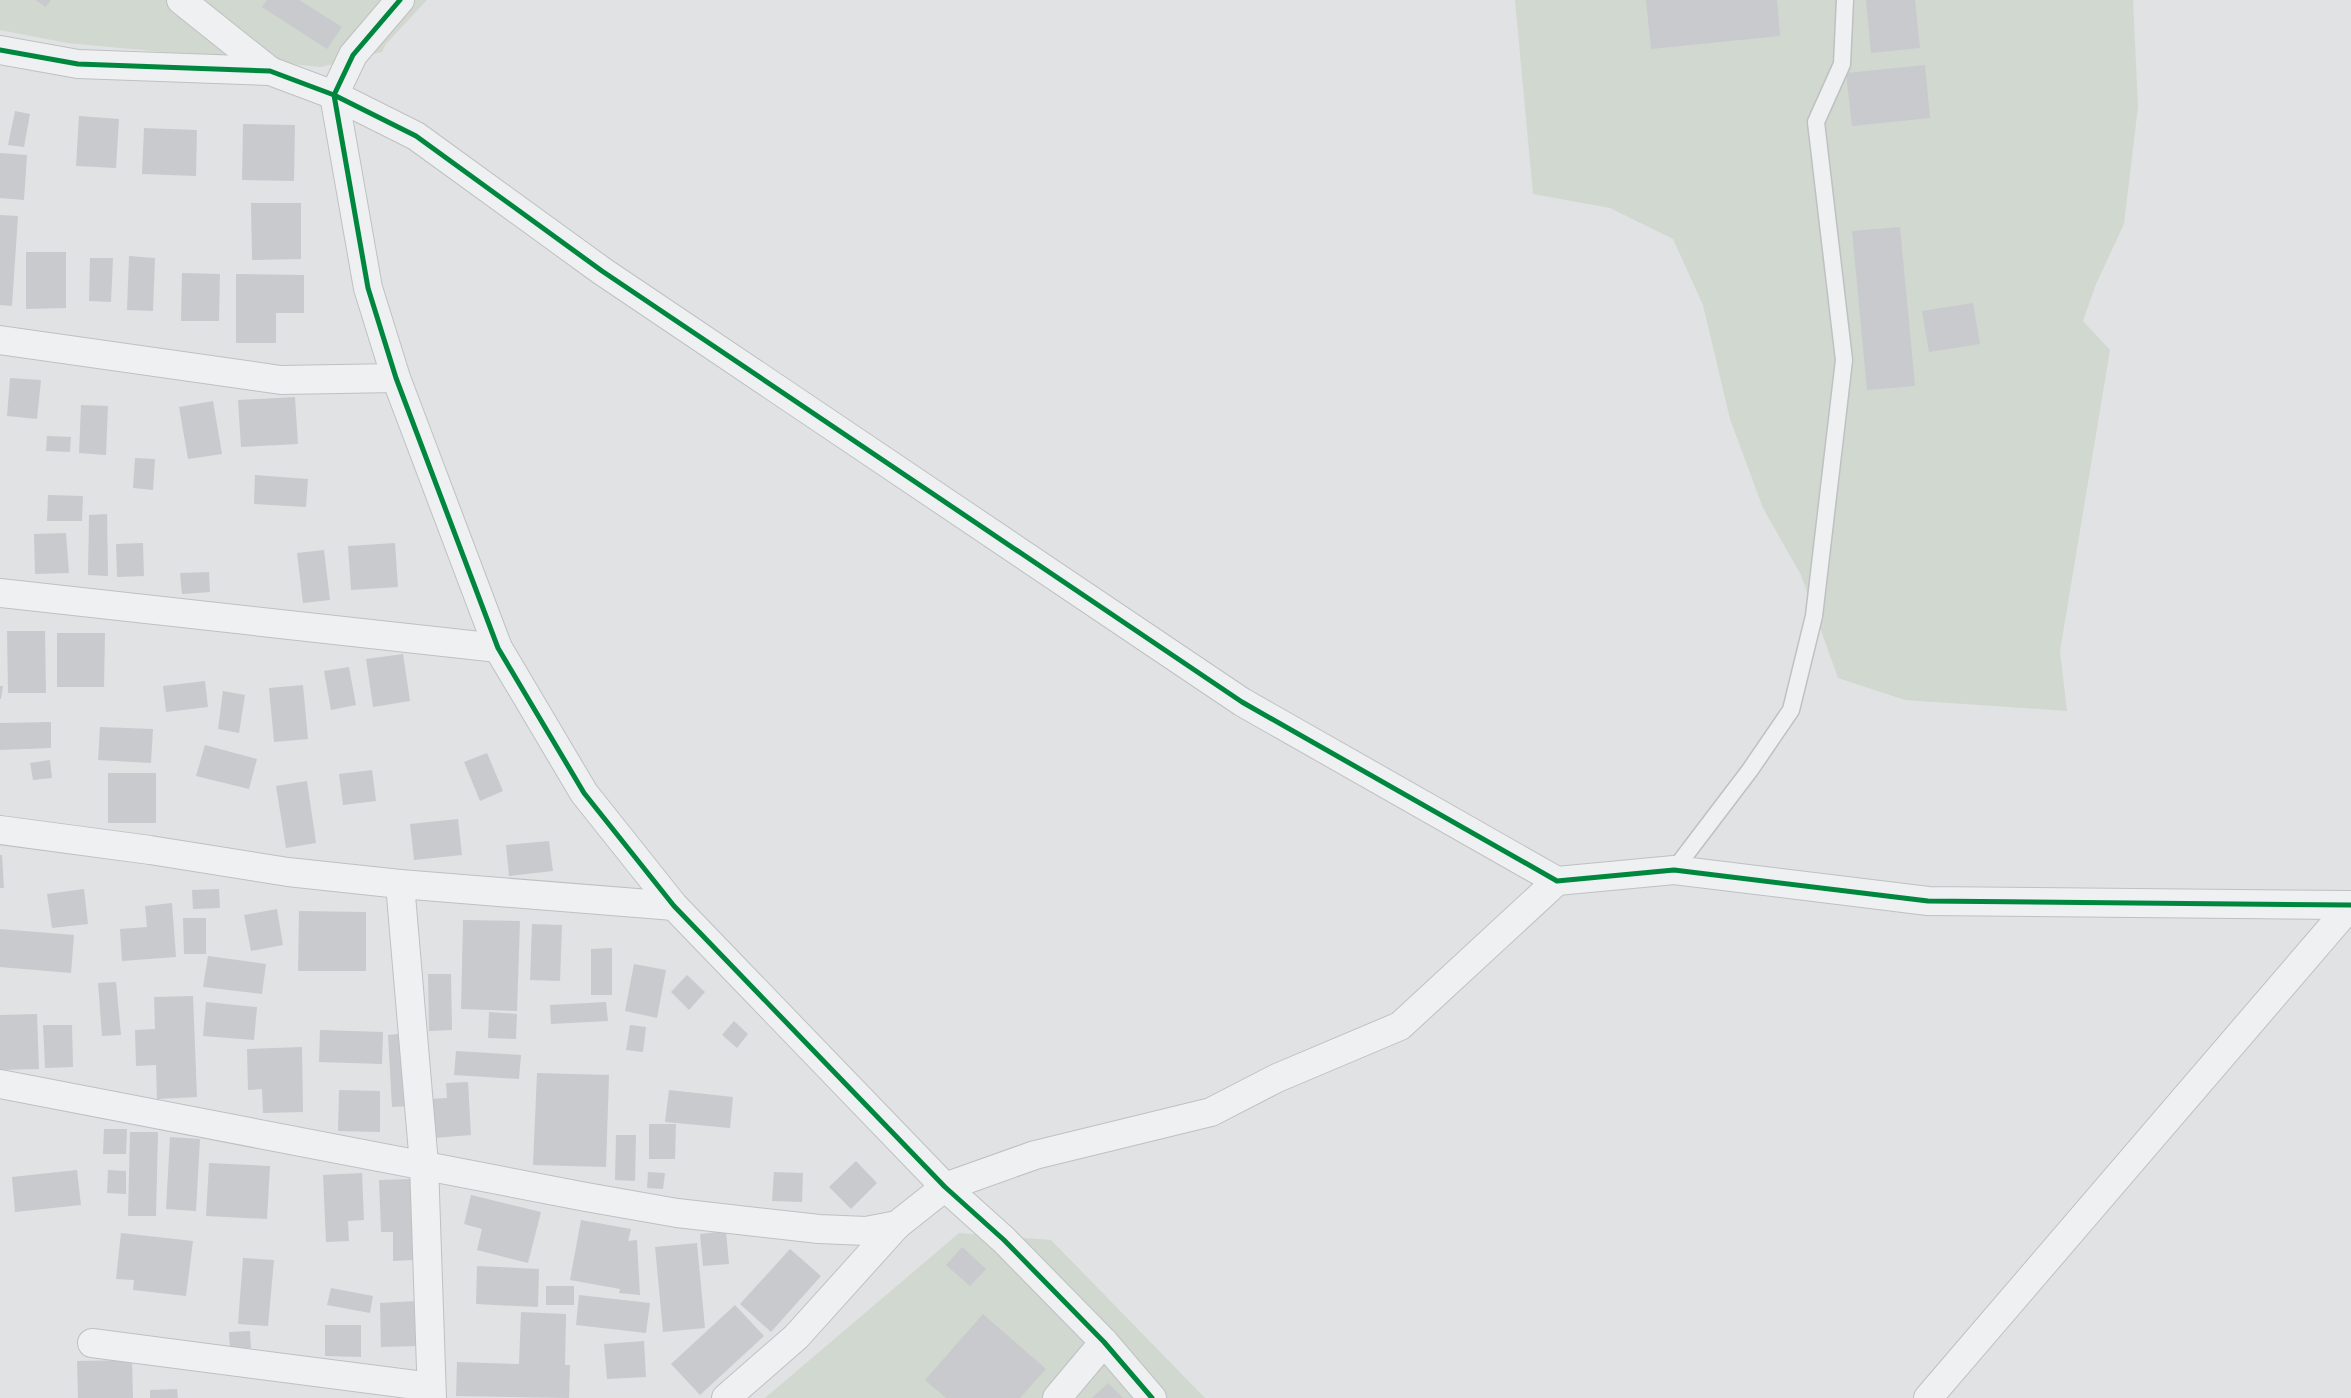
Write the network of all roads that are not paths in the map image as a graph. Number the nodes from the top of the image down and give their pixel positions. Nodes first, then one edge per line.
1 (181, 0) edge
2 (400, 0) edge
3 (1845, 0) edge
4 (0, 50) edge
5 (270, 71) junction
6 (334, 95) junction
7 (0, 340) edge
8 (396, 378) junction
9 (0, 593) edge
10 (498, 648) junction
11 (0, 830) edge
12 (1674, 870) junction
13 (1556, 881) junction
14 (400, 884) junction
15 (2351, 905) edge
16 (674, 906) junction
17 (0, 1084) edge
18 (424, 1164) junction
19 (945, 1187) junction
20 (897, 1224) junction
21 (1104, 1342) junction
22 (92, 1343) dead end
23 (432, 1393) edge
24 (726, 1398) edge
25 (1057, 1398) edge
26 (1152, 1398) edge
27 (1928, 1398) edge

1 - 5 street
2 - 6 street
3 - 12 lane
4 - 5 street
5 - 6 street
6 - 8 street
6 - 13 street
7 - 8 street
8 - 10 street
9 - 10 street
10 - 16 street
11 - 14 street
12 - 13 street
12 - 15 street
13 - 19 street
14 - 16 street
14 - 18 street
15 - 27 street
16 - 19 street
17 - 18 street
18 - 20 street
18 - 23 street
19 - 20 street
19 - 21 street
20 - 24 street
21 - 25 street
21 - 26 street
22 - 23 street

